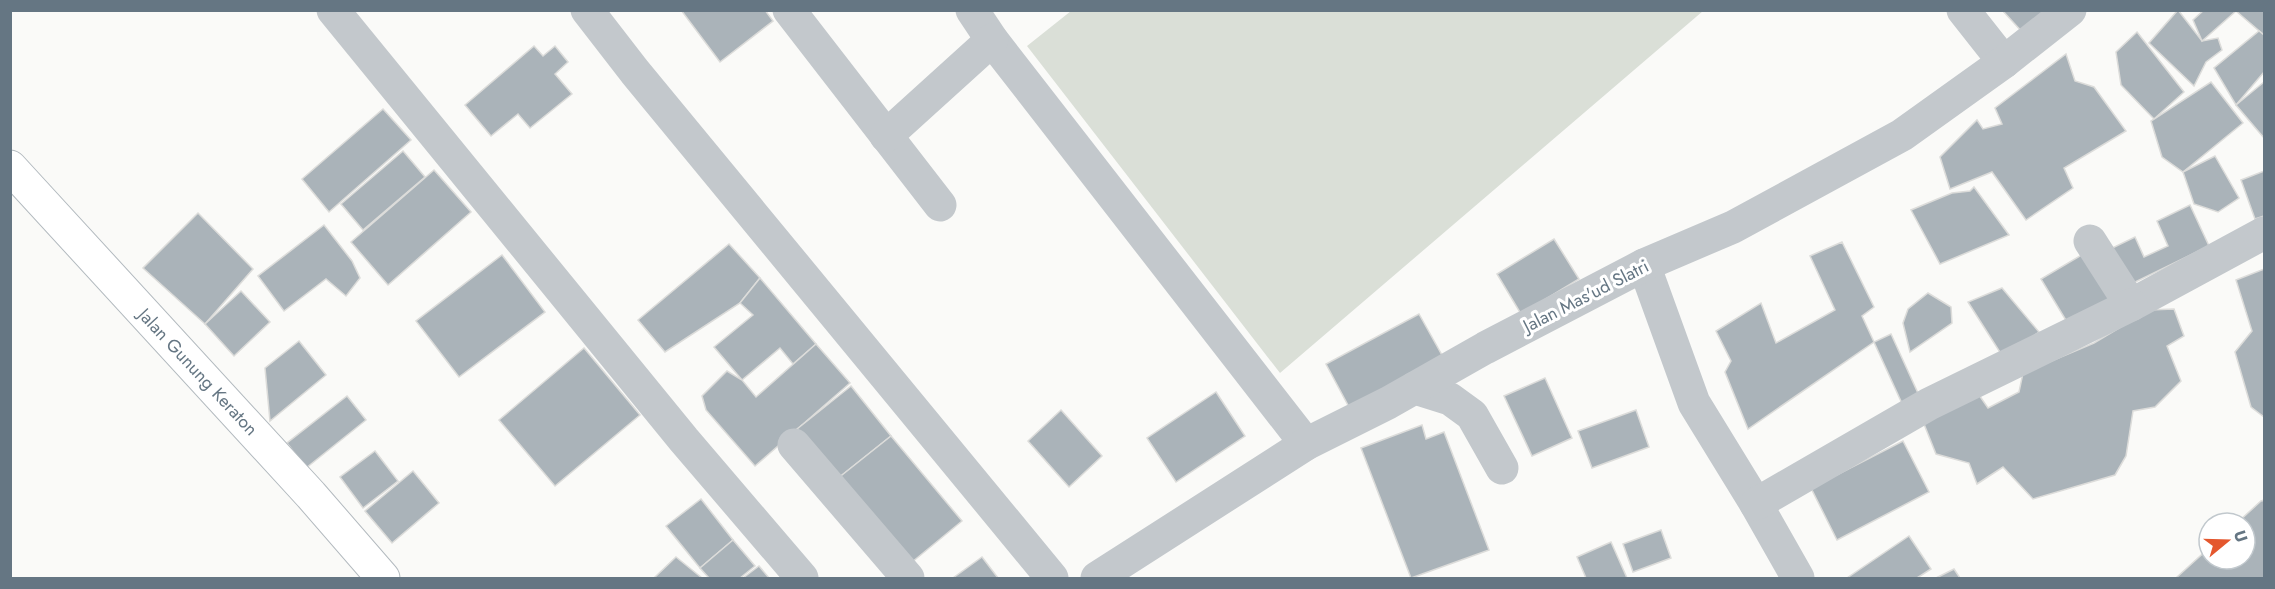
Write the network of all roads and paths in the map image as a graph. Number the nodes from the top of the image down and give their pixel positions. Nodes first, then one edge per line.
1 (333, 10) edge
2 (587, 10) edge
3 (789, 10) edge
4 (972, 10) edge
5 (1963, 10) edge
6 (2070, 10) edge
7 (992, 40) junction
8 (2004, 62) junction
9 (886, 136) junction
10 (10, 167) edge
11 (940, 206) dead end
12 (2265, 233) edge
13 (2090, 241) dead end
14 (1644, 265) junction
15 (2131, 305) junction
16 (1415, 388) junction
17 (1306, 444) junction
18 (794, 445) dead end
19 (1502, 468) dead end
20 (1756, 504) junction
21 (383, 579) edge
22 (802, 579) edge
23 (908, 579) edge
24 (1052, 579) edge
25 (1098, 579) edge
26 (1798, 579) edge

1 - 22 street
2 - 24 street
3 - 9 street
4 - 7 street
5 - 8 street
6 - 8 street, Jalan Mas'ud Slatri
7 - 9 street
7 - 17 street
8 - 14 street, Jalan Mas'ud Slatri
9 - 11 street
10 - 21 street, Jalan Gunung Keraton
12 - 15 street
13 - 15 street
14 - 16 street, Jalan Mas'ud Slatri
14 - 20 street
15 - 20 street
16 - 17 street, Jalan Mas'ud Slatri
16 - 19 street
17 - 25 street, Jalan Mas'ud Slatri
18 - 23 street
20 - 26 street

